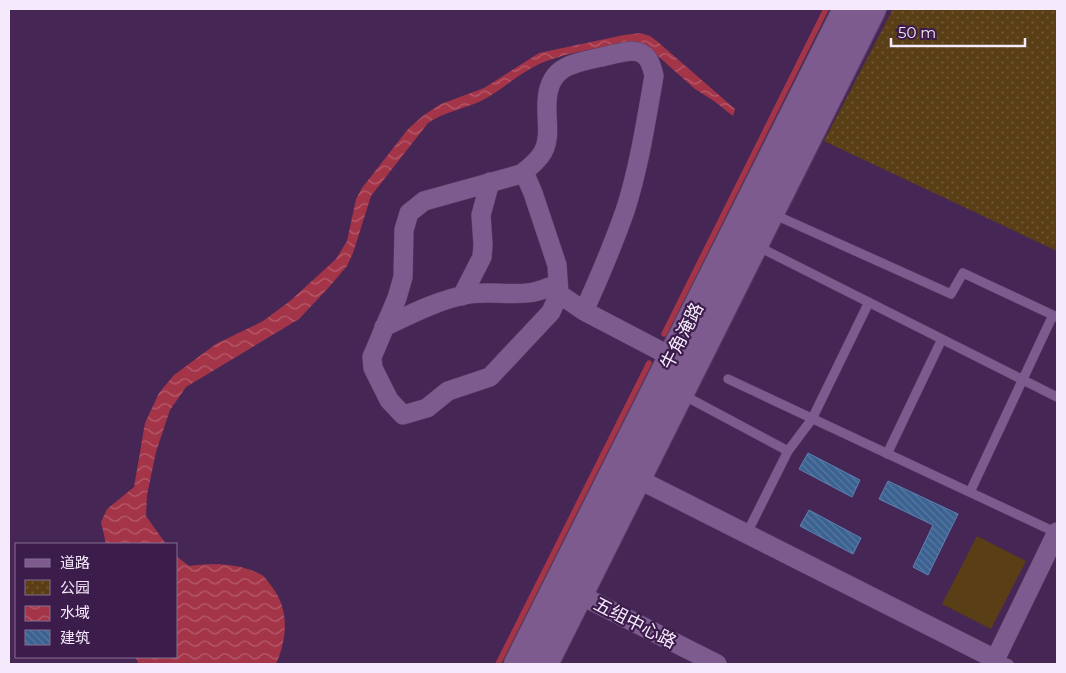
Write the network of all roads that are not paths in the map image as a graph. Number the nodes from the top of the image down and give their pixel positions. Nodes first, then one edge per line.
1 (846, 9) edge
2 (873, 9) edge
3 (524, 172) junction
4 (490, 182) junction
5 (770, 213) junction
6 (755, 245) junction
7 (559, 294) junction
8 (462, 296) junction
9 (868, 302) junction
10 (584, 311) junction
11 (1055, 316) edge
12 (384, 327) junction
13 (942, 339) junction
14 (672, 357) junction
15 (728, 379) dead end
16 (1023, 380) junction
17 (680, 394) junction
18 (1057, 397) edge
19 (812, 419) junction
20 (788, 451) junction
21 (887, 454) junction
22 (638, 478) junction
23 (970, 492) junction
24 (747, 533) junction
25 (1057, 533) edge
26 (580, 596) junction
27 (999, 662) edge
28 (518, 664) edge
29 (545, 664) edge
30 (717, 664) edge

1 - 14 street, 牛角淹路
2 - 5 street, 牛角淹路
3 - 4 street
3 - 7 street
3 - 10 street
4 - 8 street
4 - 12 street
5 - 6 street, 牛角淹路
5 - 11 lane
6 - 9 lane
6 - 17 street, 牛角淹路
7 - 8 street
7 - 10 street
7 - 12 street
8 - 12 street
9 - 13 lane
9 - 19 lane
10 - 14 street
11 - 16 lane
13 - 16 lane
13 - 21 lane
14 - 28 street, 牛角淹路
15 - 19 lane
16 - 18 lane
16 - 23 lane
17 - 20 lane
17 - 22 street, 牛角淹路
19 - 20 lane
19 - 21 lane
20 - 24 lane
21 - 23 lane
22 - 24 street
22 - 26 street, 牛角淹路
23 - 25 lane
24 - 27 street
25 - 27 street
26 - 29 street, 牛角淹路
26 - 30 street, 五组中心路

